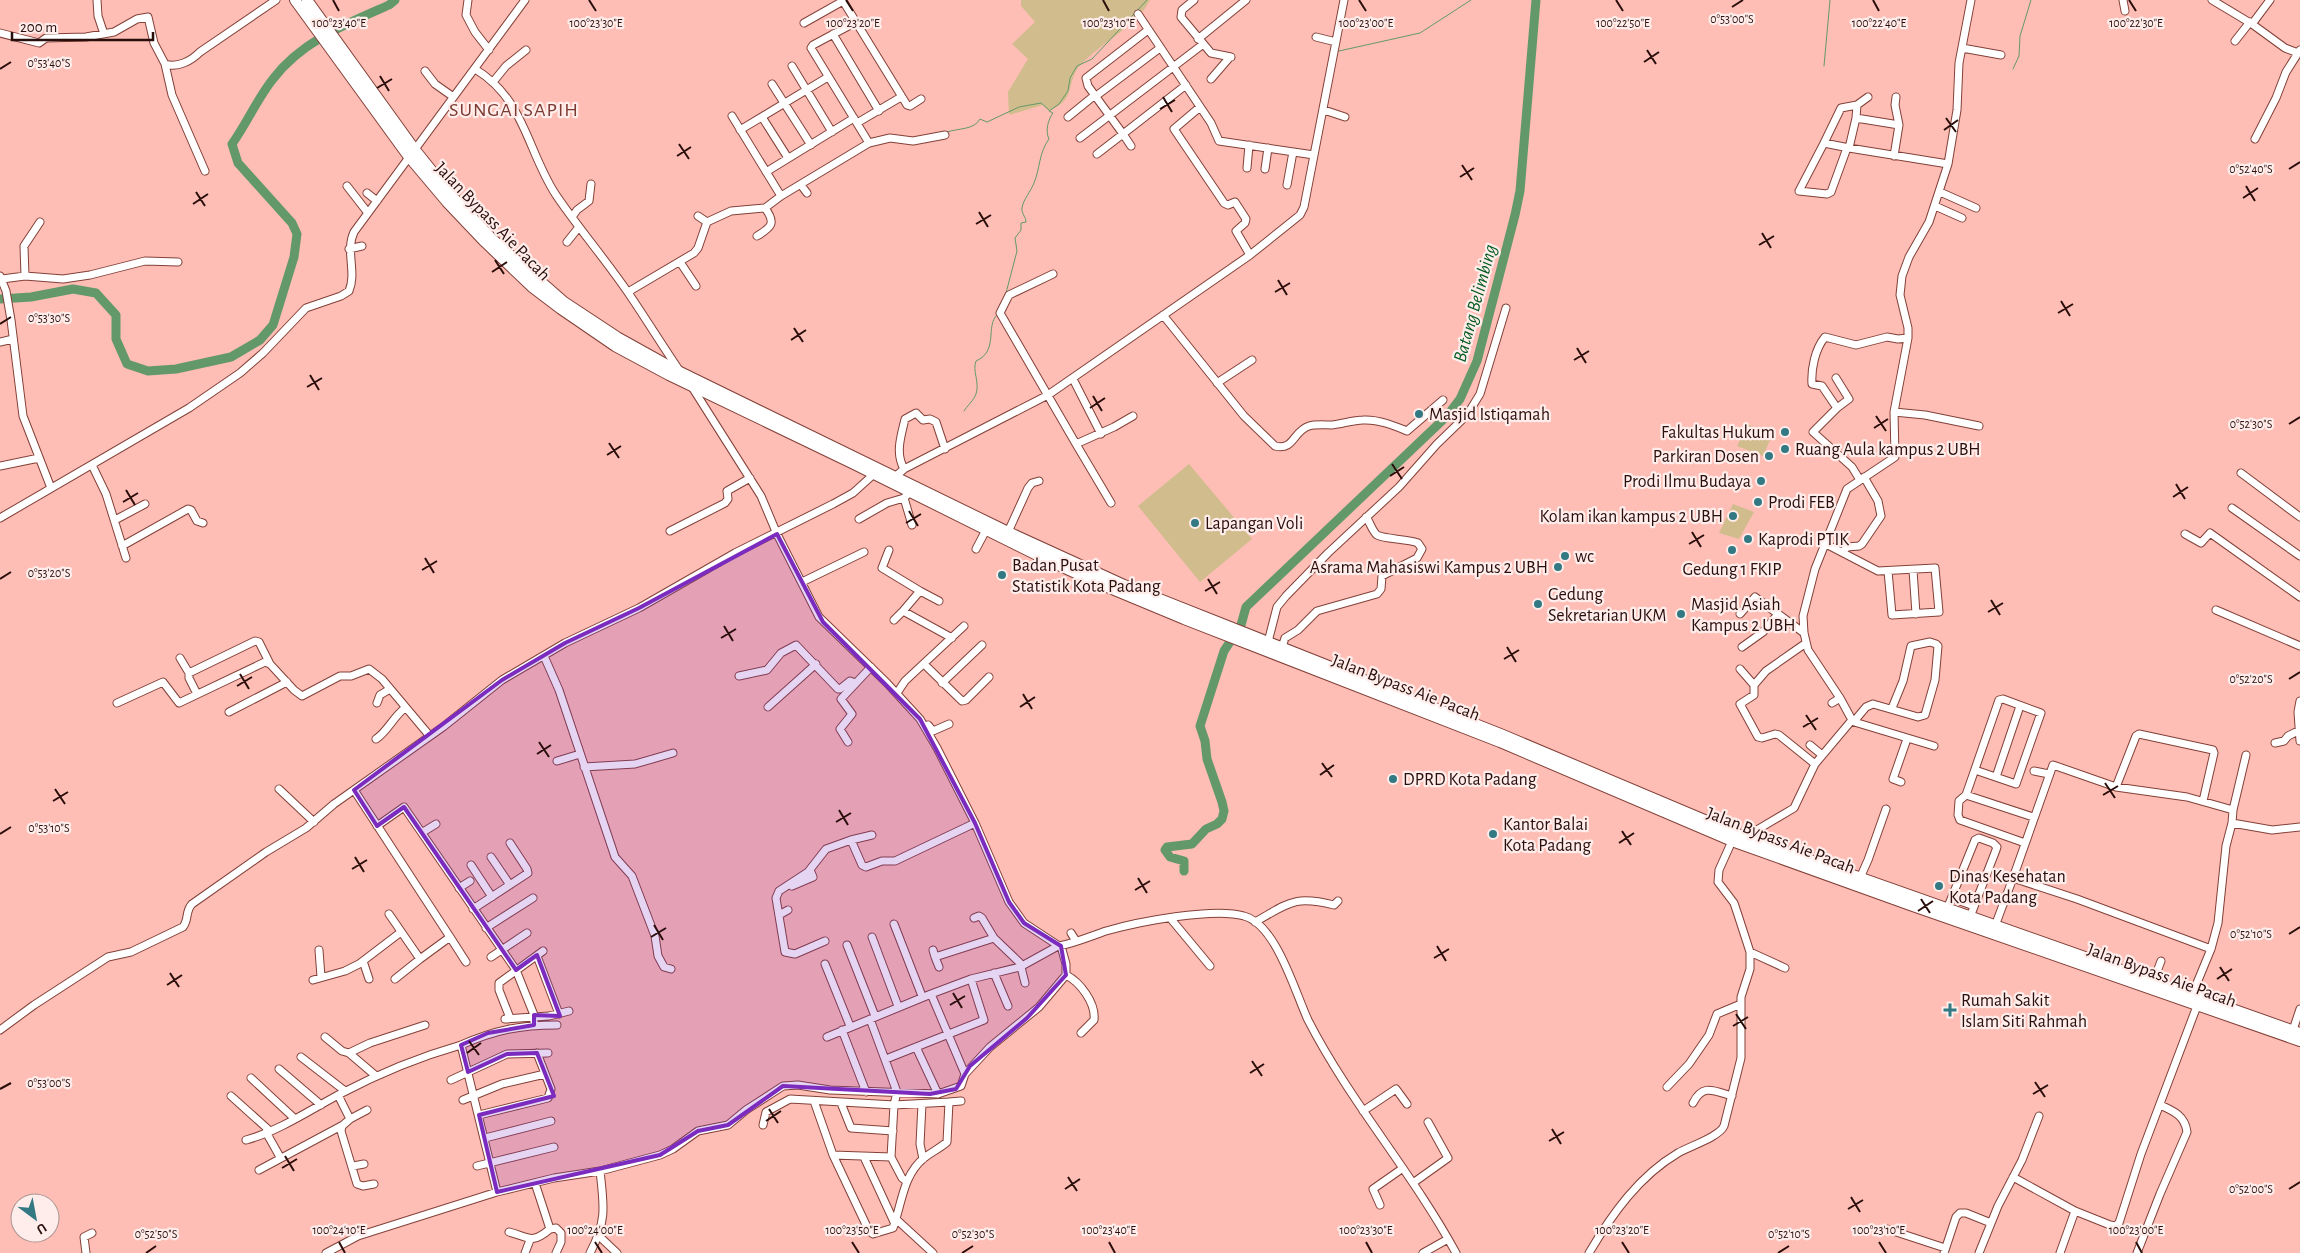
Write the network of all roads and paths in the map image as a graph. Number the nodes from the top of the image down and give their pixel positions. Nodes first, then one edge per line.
1 (97, 0) edge
2 (276, 0) edge
3 (295, 0) edge
4 (307, 0) edge
5 (468, 0) edge
6 (524, 0) edge
7 (1194, 0) edge
8 (1246, 0) edge
9 (1344, 0) edge
10 (1971, 0) edge
11 (2123, 0) edge
12 (2270, 0) edge
13 (2215, 1) edge
14 (2125, 11) dead end
15 (1138, 14) dead end
16 (314, 18) junction
17 (856, 22) junction
18 (804, 23) dead end
19 (2251, 23) junction
20 (1148, 30) junction
21 (0, 33) edge
22 (104, 34) junction
23 (833, 34) junction
24 (1316, 37) dead end
25 (2235, 41) dead end
26 (1200, 42) junction
27 (1336, 42) junction
28 (1160, 48) junction
29 (1962, 48) junction
30 (489, 50) junction
31 (526, 50) dead end
32 (1216, 55) junction
33 (2001, 55) dead end
34 (2298, 55) edge
35 (165, 64) junction
36 (792, 66) dead end
37 (1173, 66) junction
38 (475, 69) junction
39 (1220, 69) junction
40 (426, 71) dead end
41 (828, 77) junction
42 (1211, 79) dead end
43 (493, 82) junction
44 (772, 84) dead end
45 (1186, 85) junction
46 (806, 90) junction
47 (452, 96) junction
48 (1095, 96) junction
49 (900, 97) junction
50 (1868, 97) dead end
51 (1896, 97) dead end
52 (921, 98) dead end
53 (784, 103) junction
54 (1857, 105) junction
55 (1200, 107) junction
56 (879, 110) junction
57 (1324, 110) junction
58 (732, 116) dead end
59 (762, 116) junction
60 (1110, 116) junction
61 (1344, 116) dead end
62 (1068, 117) dead end
63 (1856, 118) junction
64 (856, 121) junction
65 (1899, 125) junction
66 (740, 130) junction
67 (832, 132) junction
68 (1122, 134) junction
69 (945, 135) dead end
70 (1080, 138) dead end
71 (2255, 139) dead end
72 (869, 143) junction
73 (1824, 143) junction
74 (811, 145) junction
75 (1249, 145) junction
76 (1131, 146) dead end
77 (1268, 148) junction
78 (1848, 148) junction
79 (1293, 152) junction
80 (412, 154) junction
81 (1097, 154) dead end
82 (1314, 155) junction
83 (1894, 156) junction
84 (788, 158) junction
85 (1948, 164) junction
86 (1246, 168) dead end
87 (1265, 169) dead end
88 (205, 171) dead end
89 (766, 172) junction
90 (591, 184) dead end
91 (801, 184) junction
92 (1287, 185) dead end
93 (347, 186) dead end
94 (1940, 192) junction
95 (367, 193) dead end
96 (807, 193) dead end
97 (781, 196) junction
98 (376, 201) junction
99 (1935, 206) junction
100 (765, 208) junction
101 (1976, 208) dead end
102 (368, 213) junction
103 (698, 216) dead end
104 (572, 217) junction
105 (1962, 218) dead end
106 (40, 222) dead end
107 (707, 222) junction
108 (579, 227) junction
109 (757, 236) dead end
110 (567, 242) dead end
111 (362, 246) dead end
112 (349, 249) junction
113 (676, 254) dead end
114 (1250, 255) junction
115 (681, 261) junction
116 (178, 262) dead end
117 (1053, 274) dead end
118 (25, 276) junction
119 (1, 278) edge
120 (696, 286) dead end
121 (628, 292) junction
122 (1506, 308) dead end
123 (1163, 316) junction
124 (1908, 338) junction
125 (14, 339) junction
126 (0, 342) edge
127 (1252, 360) dead end
128 (663, 367) junction
129 (680, 372) junction
130 (1836, 378) dead end
131 (1074, 379) junction
132 (1217, 383) junction
133 (691, 385) junction
134 (1048, 395) junction
135 (1443, 400) dead end
136 (1837, 408) junction
137 (1894, 412) junction
138 (1133, 416) dead end
139 (1979, 426) dead end
140 (1101, 434) junction
141 (1076, 444) junction
142 (945, 449) junction
143 (39, 458) junction
144 (92, 465) junction
145 (0, 466) edge
146 (904, 469) junction
147 (2241, 473) dead end
148 (874, 474) junction
149 (896, 476) junction
150 (750, 478) junction
151 (1862, 478) junction
152 (1039, 482) dead end
153 (51, 488) junction
154 (907, 495) junction
155 (145, 504) dead end
156 (1111, 504) dead end
157 (2232, 508) dead end
158 (1366, 517) junction
159 (2300, 517) edge
160 (0, 518) edge
161 (859, 519) dead end
162 (115, 520) junction
163 (203, 523) dead end
164 (912, 525) dead end
165 (981, 525) junction
166 (670, 531) dead end
167 (1008, 532) junction
168 (777, 534) junction
169 (2185, 534) dead end
170 (1824, 543) junction
171 (122, 546) junction
172 (976, 549) dead end
173 (889, 550) dead end
174 (864, 552) dead end
175 (1843, 552) junction
176 (2300, 556) edge
177 (126, 558) dead end
178 (1913, 570) junction
179 (1888, 571) junction
180 (802, 582) junction
181 (920, 591) junction
182 (2300, 597) edge
183 (939, 601) dead end
184 (2216, 610) dead end
185 (903, 611) junction
186 (1740, 614) dead end
187 (1778, 614) junction
188 (1916, 614) junction
189 (894, 620) dead end
190 (964, 626) dead end
191 (1804, 633) junction
192 (952, 638) junction
193 (1263, 643) junction
194 (1806, 644) junction
195 (982, 645) dead end
196 (2300, 646) edge
197 (1282, 647) junction
198 (1742, 647) dead end
199 (544, 656) junction
200 (180, 658) dead end
201 (270, 664) junction
202 (816, 664) junction
203 (924, 664) junction
204 (871, 667) junction
205 (1740, 669) dead end
206 (189, 673) junction
207 (739, 676) dead end
208 (989, 676) dead end
209 (286, 682) junction
210 (855, 683) junction
211 (942, 683) junction
212 (1754, 685) junction
213 (390, 689) junction
214 (897, 693) junction
215 (197, 694) junction
216 (1840, 698) junction
217 (2300, 701) edge
218 (117, 703) dead end
219 (377, 703) dead end
220 (1832, 703) dead end
221 (2020, 706) junction
222 (768, 707) dead end
223 (405, 708) junction
224 (1892, 708) junction
225 (229, 712) dead end
226 (1851, 720) junction
227 (948, 724) dead end
228 (924, 726) junction
229 (2298, 732) junction
230 (429, 735) junction
231 (1907, 739) junction
232 (376, 740) dead end
233 (2300, 740) edge
234 (848, 742) dead end
235 (2275, 743) dead end
236 (1810, 745) dead end
237 (1934, 746) dead end
238 (673, 753) dead end
239 (580, 754) junction
240 (2246, 754) dead end
241 (1822, 755) junction
242 (557, 761) dead end
243 (1815, 764) junction
244 (584, 767) junction
245 (1975, 770) junction
246 (2034, 771) dead end
247 (2049, 774) junction
248 (1996, 777) junction
249 (1901, 782) dead end
250 (2116, 787) junction
251 (279, 789) dead end
252 (354, 790) junction
253 (1966, 795) junction
254 (2203, 801) junction
255 (1886, 809) dead end
256 (2233, 810) junction
257 (2033, 817) junction
258 (1692, 819) junction
259 (314, 822) junction
260 (2232, 822) junction
261 (975, 823) junction
262 (436, 824) dead end
263 (377, 826) junction
264 (2300, 828) edge
265 (423, 832) junction
266 (872, 835) dead end
267 (1745, 837) junction
268 (851, 840) junction
269 (1732, 841) junction
270 (510, 843) dead end
271 (2025, 843) junction
272 (492, 857) dead end
273 (1790, 858) junction
274 (471, 865) dead end
275 (810, 870) junction
276 (1860, 878) junction
277 (2013, 878) junction
278 (470, 881) dead end
279 (510, 885) junction
280 (792, 886) dead end
281 (459, 888) junction
282 (492, 897) junction
283 (533, 898) dead end
284 (1952, 898) junction
285 (1338, 900) dead end
286 (1974, 906) junction
287 (473, 909) junction
288 (1947, 909) junction
289 (788, 910) dead end
290 (389, 914) dead end
291 (779, 915) junction
292 (1970, 917) junction
293 (974, 918) dead end
294 (1171, 919) junction
295 (1256, 922) junction
296 (894, 924) dead end
297 (1995, 926) junction
298 (486, 928) junction
299 (401, 932) junction
300 (527, 932) dead end
301 (1071, 933) dead end
302 (450, 937) junction
303 (872, 937) dead end
304 (994, 938) junction
305 (825, 941) dead end
306 (1076, 941) junction
307 (847, 945) dead end
308 (1059, 946) junction
309 (502, 949) junction
310 (2211, 949) junction
311 (319, 950) dead end
312 (543, 951) dead end
313 (1750, 952) junction
314 (491, 956) dead end
315 (537, 956) junction
316 (420, 959) junction
317 (363, 961) junction
318 (2161, 961) dead end
319 (466, 962) dead end
320 (825, 964) dead end
321 (1210, 966) dead end
322 (939, 967) dead end
323 (1020, 967) junction
324 (1785, 968) dead end
325 (671, 969) dead end
326 (516, 970) junction
327 (994, 973) junction
328 (1066, 975) junction
329 (321, 977) junction
330 (2129, 977) junction
331 (971, 978) junction
332 (369, 979) dead end
333 (394, 979) dead end
334 (313, 980) dead end
335 (2153, 982) junction
336 (1025, 983) dead end
337 (931, 994) junction
338 (922, 996) junction
339 (2192, 996) junction
340 (1741, 1004) junction
341 (898, 1006) junction
342 (1008, 1006) dead end
343 (2197, 1006) junction
344 (2300, 1009) edge
345 (569, 1011) dead end
346 (559, 1014) junction
347 (534, 1015) junction
348 (872, 1017) junction
349 (425, 1025) dead end
350 (534, 1025) junction
351 (557, 1025) dead end
352 (850, 1026) junction
353 (0, 1030) edge
354 (842, 1030) junction
355 (2296, 1032) edge
356 (948, 1033) junction
357 (1081, 1033) dead end
358 (827, 1036) dead end
359 (325, 1037) dead end
360 (2300, 1041) edge
361 (460, 1045) junction
362 (916, 1047) junction
363 (548, 1052) dead end
364 (349, 1053) junction
365 (537, 1053) junction
366 (301, 1057) dead end
367 (886, 1058) junction
368 (279, 1069) dead end
369 (468, 1072) junction
370 (545, 1074) junction
371 (965, 1074) junction
372 (376, 1076) junction
373 (251, 1078) dead end
374 (451, 1080) dead end
375 (1667, 1087) dead end
376 (866, 1092) junction
377 (342, 1093) junction
378 (938, 1094) junction
379 (231, 1096) dead end
380 (474, 1096) junction
381 (1732, 1096) junction
382 (895, 1099) junction
383 (463, 1100) dead end
384 (814, 1101) junction
385 (961, 1101) dead end
386 (949, 1102) junction
387 (841, 1103) junction
388 (1693, 1103) dead end
389 (922, 1104) junction
390 (1407, 1104) dead end
391 (321, 1105) junction
392 (2160, 1105) junction
393 (367, 1110) dead end
394 (1363, 1111) junction
395 (479, 1115) junction
396 (2038, 1116) dead end
397 (294, 1118) junction
398 (350, 1119) junction
399 (551, 1121) dead end
400 (1428, 1122) dead end
401 (343, 1125) junction
402 (763, 1125) dead end
403 (893, 1131) junction
404 (268, 1132) junction
405 (485, 1138) junction
406 (246, 1140) dead end
407 (554, 1147) dead end
408 (832, 1155) junction
409 (280, 1157) junction
410 (864, 1157) junction
411 (891, 1157) junction
412 (923, 1159) junction
413 (491, 1163) junction
414 (364, 1164) dead end
415 (353, 1166) junction
416 (477, 1166) dead end
417 (1403, 1168) junction
418 (259, 1170) dead end
419 (600, 1171) junction
420 (2013, 1177) junction
421 (906, 1181) junction
422 (535, 1183) junction
423 (1413, 1183) junction
424 (374, 1184) dead end
425 (498, 1192) junction
426 (1380, 1205) dead end
427 (2075, 1211) junction
428 (896, 1222) junction
429 (1991, 1223) junction
430 (550, 1228) junction
431 (1887, 1229) dead end
432 (508, 1232) dead end
433 (92, 1233) dead end
434 (599, 1236) junction
435 (1448, 1239) junction
436 (530, 1240) junction
437 (1944, 1251) edge
438 (86, 1253) edge
439 (326, 1253) edge
440 (525, 1253) edge
441 (556, 1253) edge
442 (590, 1253) edge
443 (617, 1253) edge
444 (933, 1253) edge
445 (1423, 1253) edge
446 (1456, 1253) edge
447 (1589, 1253) edge
448 (1979, 1253) edge
449 (2060, 1253) edge
450 (2137, 1253) edge

1 - 22 street
2 - 35 street
3 - 16 highway
4 - 16 highway
5 - 30 street
6 - 30 street
7 - 26 street
8 - 26 street
9 - 27 street
10 - 29 street
11 - 14 street
12 - 19 street
13 - 19 street
15 - 20 street
16 - 80 highway, Jalan Bypass Aie Pacah
17 - 18 street
17 - 23 street
17 - 49 street
19 - 25 street
19 - 34 street
20 - 28 street
20 - 48 street
21 - 22 street
22 - 35 street
23 - 41 street
23 - 56 street
24 - 27 street
26 - 32 street
26 - 37 street
27 - 57 street
28 - 37 street
28 - 48 street
29 - 33 street
29 - 85 street
30 - 38 street
31 - 43 street
32 - 39 street
32 - 39 street
34 - 71 street
35 - 88 street
36 - 46 street
37 - 45 street
37 - 60 street
38 - 43 street
38 - 47 street
39 - 42 street
40 - 47 street
41 - 46 street
41 - 64 street
43 - 104 street
44 - 53 street
45 - 55 street
45 - 68 street
46 - 53 street
46 - 67 street
47 - 80 street
48 - 60 street
48 - 62 street
49 - 52 street
49 - 56 street
50 - 54 street
51 - 65 street
53 - 59 street
53 - 74 street
54 - 63 street
54 - 73 street
55 - 75 street
55 - 114 street
56 - 64 street
57 - 61 street
57 - 82 street
58 - 66 street
59 - 66 street
59 - 84 street
60 - 68 street
60 - 70 street
63 - 65 street
63 - 78 street
64 - 67 street
64 - 72 street
65 - 83 street
66 - 89 street
67 - 74 street
68 - 76 street
68 - 81 street
69 - 72 street
72 - 91 street
73 - 78 street
73 - 78 street
74 - 84 street
75 - 77 street
75 - 86 street
77 - 79 street
77 - 87 street
78 - 83 street
79 - 82 street
79 - 92 street
80 - 98 street
80 - 128 highway, Jalan Bypass Aie Pacah
82 - 114 street
83 - 85 street
84 - 89 street
85 - 94 street
89 - 97 street
90 - 104 street
91 - 96 street
91 - 97 street
93 - 102 street
94 - 99 street
94 - 101 street
95 - 98 street
97 - 100 street
98 - 102 street
99 - 105 street
99 - 124 street
100 - 107 street
100 - 109 street
102 - 112 street
103 - 107 street
104 - 108 street
106 - 118 street
107 - 115 street
108 - 110 street
108 - 121 street
111 - 112 street
112 - 144 street
113 - 115 street
114 - 123 street
115 - 120 street
115 - 121 street
116 - 118 street
117 - 134 street
118 - 119 street
119 - 125 street
121 - 129 street
122 - 158 street
123 - 131 street
123 - 132 street
124 - 136 street
124 - 137 street
125 - 126 street
125 - 143 street
127 - 132 street
128 - 129 highway
128 - 133 highway
129 - 133 street
129 - 149 highway
130 - 136 street
131 - 134 street
131 - 140 street
132 - 135 street
133 - 148 highway
133 - 150 street
134 - 141 street
134 - 142 street
136 - 151 street
137 - 139 street
137 - 151 street
138 - 140 street
140 - 141 street
141 - 156 street
142 - 146 street
142 - 146 street
143 - 145 street
143 - 153 street
144 - 153 street
144 - 162 street
146 - 149 street
147 - 159 street
148 - 154 highway
148 - 168 street
149 - 165 highway
150 - 166 street
150 - 168 street
151 - 170 street
151 - 175 street
152 - 167 street
153 - 160 street
154 - 161 street
154 - 164 street
154 - 165 highway
155 - 162 street
157 - 176 street
158 - 193 street
158 - 197 street
162 - 171 street
163 - 171 street
165 - 167 highway
165 - 172 street
165 - 193 highway
167 - 193 highway
168 - 180 street
168 - 199 street
169 - 182 street
170 - 175 street
170 - 191 street
171 - 177 street
173 - 181 street
174 - 180 street
175 - 179 street
178 - 179 street
178 - 188 street
178 - 188 street
179 - 188 street
180 - 204 street
181 - 183 street
181 - 185 street
184 - 196 street
185 - 189 street
185 - 192 street
186 - 187 street
187 - 191 street
187 - 198 street
190 - 192 street
191 - 194 street
192 - 203 street
193 - 197 highway
193 - 258 highway, Jalan Bypass Aie Pacah
194 - 212 street
194 - 216 street
195 - 211 street
197 - 258 highway
199 - 230 street
199 - 239 street
200 - 206 street
201 - 206 street
201 - 209 street
201 - 215 street
202 - 207 street
202 - 210 street
202 - 222 street
203 - 211 street
203 - 214 street
204 - 210 street
204 - 214 street
205 - 212 street
206 - 215 street
208 - 211 street
209 - 213 street
209 - 225 street
210 - 234 street
212 - 243 street
213 - 219 street
213 - 223 street
214 - 228 street
215 - 218 street
216 - 220 street
216 - 226 street
217 - 229 street
221 - 245 street
221 - 248 street
221 - 248 street
223 - 230 street
223 - 232 street
224 - 224 street
224 - 226 street
226 - 231 street
226 - 241 street
227 - 228 street
228 - 261 street
229 - 233 street
229 - 235 street
230 - 252 street
231 - 237 street
231 - 249 street
236 - 241 street
238 - 244 street
239 - 242 street
239 - 244 street
240 - 256 street
241 - 243 street
243 - 267 street
244 - 325 street
245 - 248 street
245 - 253 street
246 - 247 street
247 - 250 street
247 - 257 street
250 - 254 street
250 - 254 street
251 - 259 street
252 - 259 street
252 - 263 street
253 - 257 street
253 - 271 street
254 - 256 street
255 - 276 street
256 - 260 street
257 - 271 street
258 - 267 highway
258 - 269 highway, Jalan Bypass Aie Pacah
259 - 353 street
260 - 264 street
260 - 310 street
261 - 268 street
261 - 308 street
262 - 265 street
263 - 265 street
263 - 302 street
265 - 281 street
266 - 268 street
267 - 273 highway
268 - 275 street
269 - 273 highway, Jalan Bypass Aie Pacah
269 - 313 street
270 - 279 street
271 - 277 street
272 - 279 street
273 - 276 highway
273 - 330 highway, Jalan Bypass Aie Pacah
274 - 282 street
275 - 280 street
275 - 291 street
276 - 288 highway
277 - 297 street
277 - 310 street
278 - 281 street
279 - 282 street
281 - 287 street
282 - 287 street
283 - 298 street
284 - 286 street
284 - 286 street
284 - 288 street
285 - 295 street
286 - 292 street
287 - 298 street
288 - 292 highway
289 - 291 street
290 - 299 street
291 - 305 street
292 - 297 highway
293 - 304 street
294 - 295 street
294 - 306 street
294 - 321 street
295 - 394 street
296 - 338 street
297 - 330 highway
298 - 309 street
299 - 316 street
299 - 317 street
300 - 309 street
301 - 306 street
302 - 316 street
302 - 319 street
303 - 341 street
304 - 322 street
304 - 323 street
306 - 308 street
307 - 348 street
308 - 323 street
308 - 328 street
309 - 314 street
309 - 326 street
310 - 339 street
311 - 329 street
312 - 315 street
313 - 324 street
313 - 340 street
315 - 326 street
315 - 346 street
316 - 333 street
317 - 329 street
317 - 332 street
318 - 335 street
320 - 352 street
323 - 327 street
323 - 336 street
326 - 347 street
326 - 347 street
327 - 331 street
327 - 342 street
328 - 357 street
328 - 371 street
329 - 334 street
330 - 335 highway
330 - 343 highway, Jalan Bypass Aie Pacah
331 - 337 street
331 - 356 street
335 - 339 highway
337 - 338 street
337 - 356 street
338 - 341 street
339 - 355 highway
340 - 375 street
340 - 381 street
341 - 348 street
343 - 360 highway, Jalan Bypass Aie Pacah
343 - 392 street
344 - 355 street
345 - 346 street
346 - 347 street
347 - 350 street
348 - 352 street
348 - 367 street
349 - 364 street
350 - 351 street
350 - 361 street
352 - 354 street
354 - 358 street
354 - 376 street
356 - 362 street
356 - 371 street
359 - 364 street
361 - 369 street
361 - 372 street
362 - 367 street
362 - 378 street
363 - 365 street
364 - 372 street
365 - 369 street
365 - 370 street
366 - 377 street
367 - 382 street
368 - 391 street
369 - 374 street
369 - 380 street
370 - 380 street
370 - 395 street
371 - 378 street
372 - 377 street
373 - 397 street
376 - 382 street
376 - 419 street
377 - 391 street
377 - 398 street
378 - 382 street
379 - 404 street
380 - 383 street
380 - 395 street
381 - 388 street
381 - 447 street
382 - 387 street
382 - 389 street
382 - 403 street
384 - 387 street
384 - 402 street
384 - 408 street
385 - 386 street
386 - 389 street
386 - 412 street
387 - 403 street
389 - 412 street
390 - 394 street
391 - 397 street
392 - 427 street
392 - 450 street
393 - 398 street
394 - 417 street
395 - 405 street
396 - 420 street
397 - 404 street
398 - 401 street
399 - 405 street
400 - 423 street
401 - 409 street
401 - 415 street
403 - 411 street
404 - 406 street
404 - 409 street
405 - 413 street
407 - 413 street
408 - 410 street
408 - 428 street
409 - 418 street
410 - 411 street
410 - 428 street
411 - 421 street
412 - 421 street
413 - 416 street
413 - 425 street
414 - 415 street
415 - 424 street
417 - 423 street
417 - 426 street
419 - 422 street
419 - 434 street
420 - 427 street
420 - 429 street
421 - 428 street
422 - 425 street
422 - 430 street
423 - 435 street
425 - 439 street
427 - 449 street
428 - 444 street
429 - 437 street
429 - 448 street
430 - 436 street
430 - 441 street
431 - 437 street
432 - 436 street
433 - 438 street
434 - 442 street
434 - 443 street
435 - 445 street
435 - 446 street
436 - 440 street

